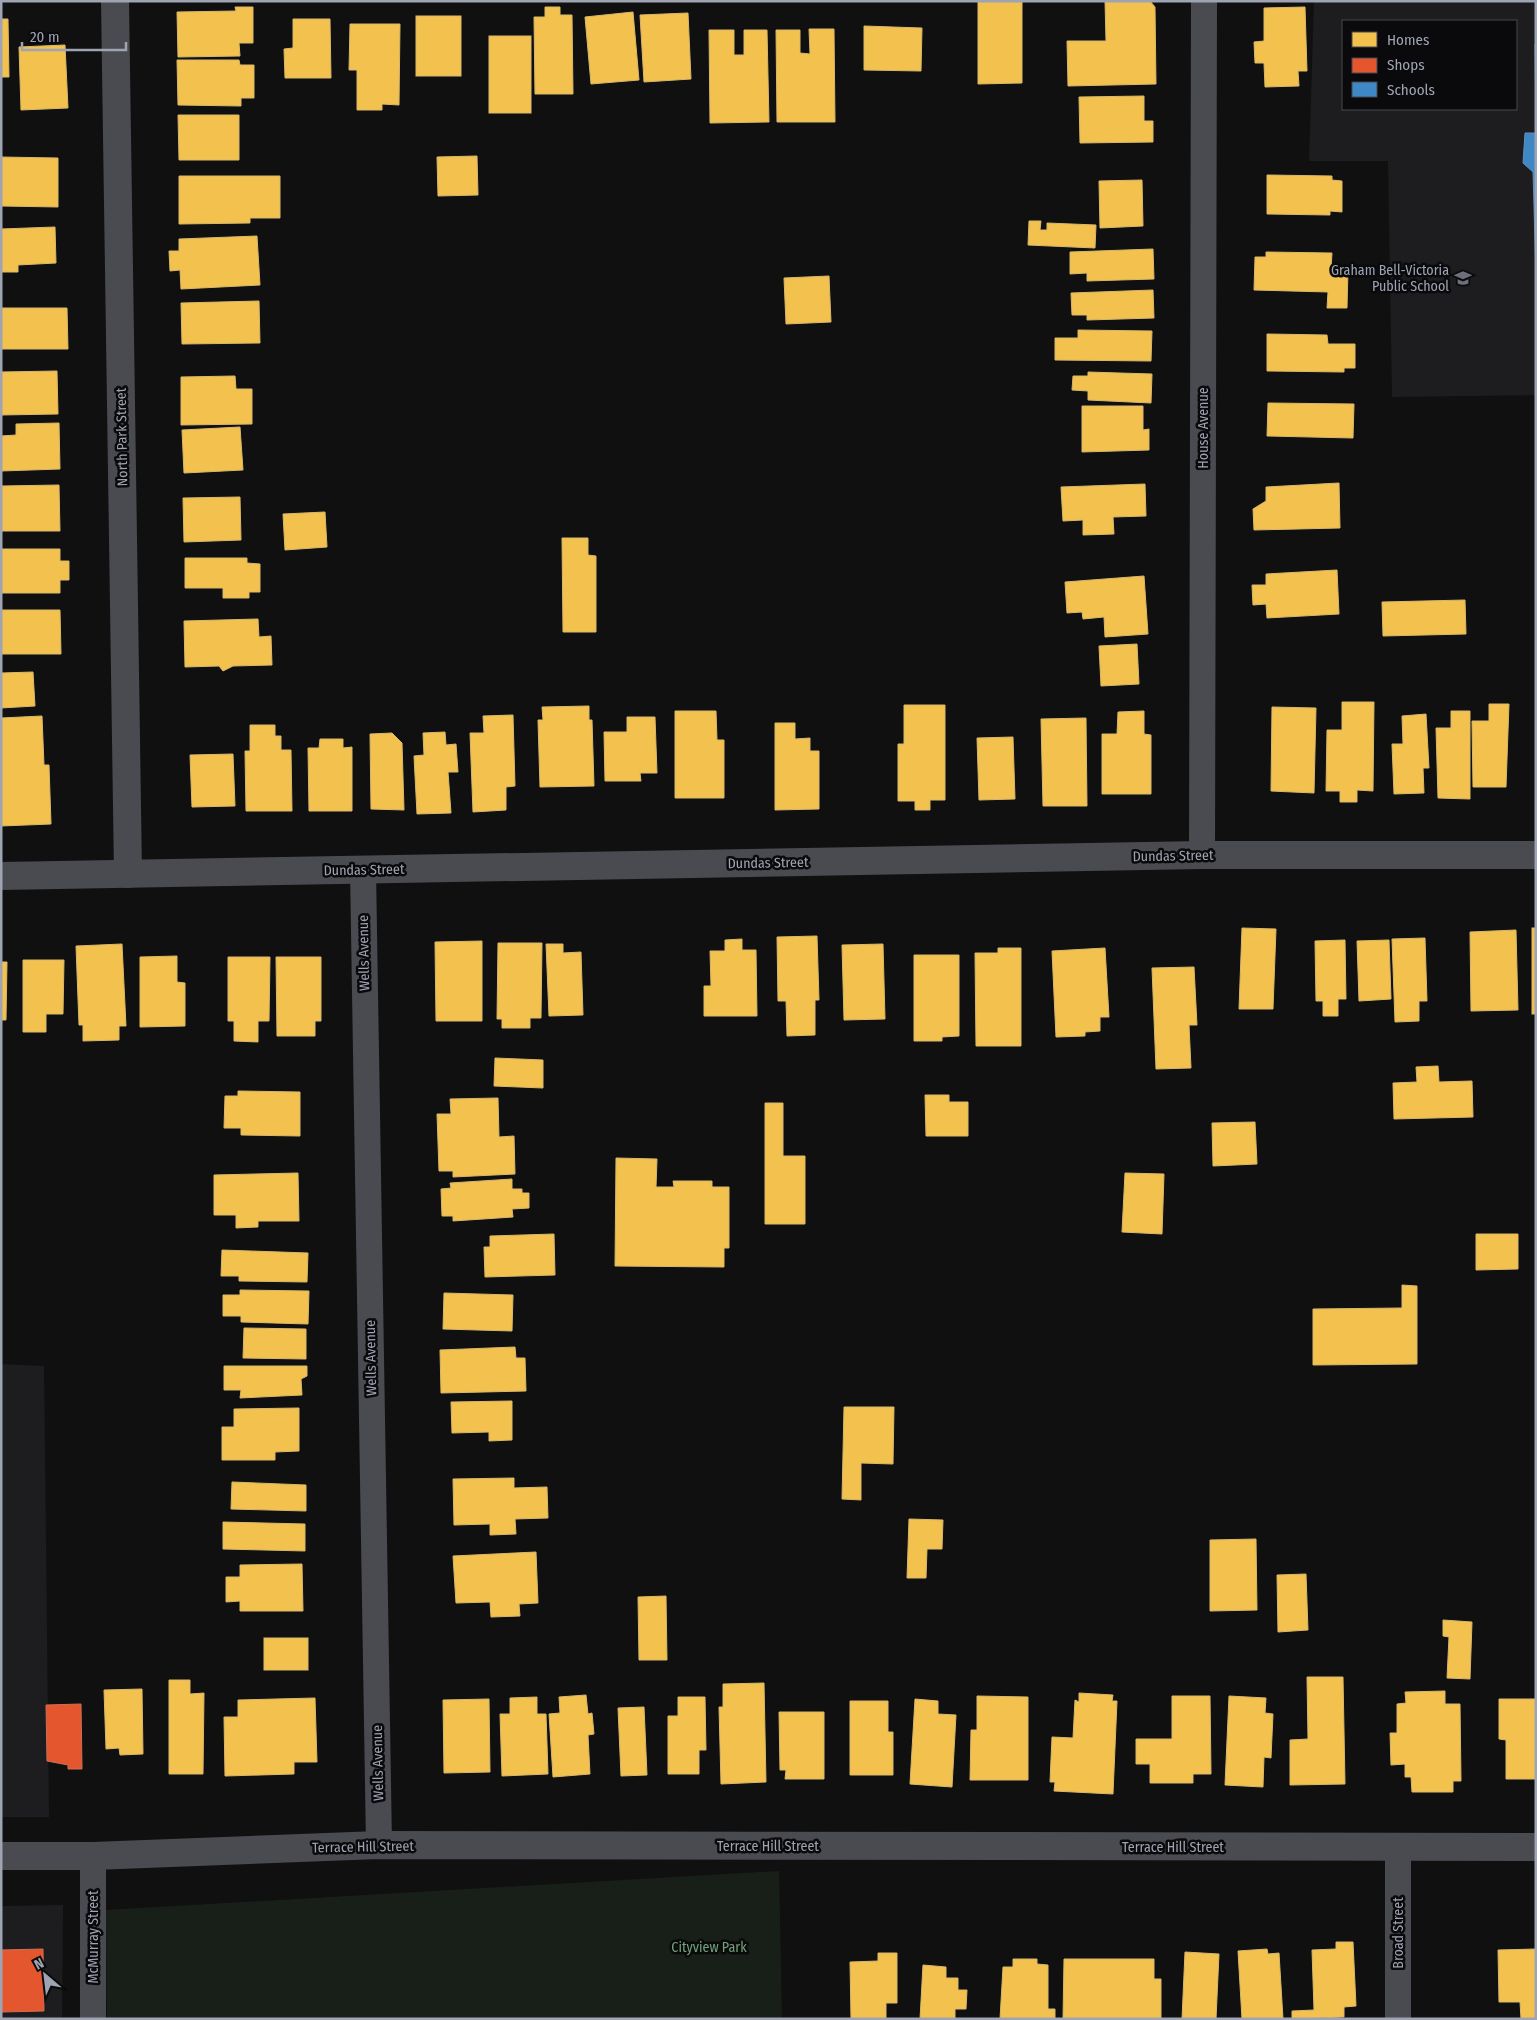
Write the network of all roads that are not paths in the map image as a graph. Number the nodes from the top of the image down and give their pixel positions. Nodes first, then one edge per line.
1 (115, 1) edge
2 (1204, 1) edge
3 (1202, 855) junction
4 (1536, 855) edge
5 (363, 870) junction
6 (128, 874) junction
7 (1, 876) edge
8 (379, 1845) junction
9 (1398, 1847) junction
10 (1536, 1848) edge
11 (1, 1856) edge
12 (93, 1856) junction
13 (93, 2019) edge
14 (1398, 2019) edge

1 - 6 street, North Park Street
2 - 3 street, House Avenue
3 - 4 street, Dundas Street
3 - 5 street, Dundas Street
5 - 6 street, Dundas Street
5 - 8 street, Wells Avenue
6 - 7 street, Dundas Street
8 - 9 street, Terrace Hill Street
8 - 12 street, Terrace Hill Street
9 - 10 street, Terrace Hill Street
9 - 14 street, Broad Street
11 - 12 street, Terrace Hill Street
12 - 13 street, McMurray Street

